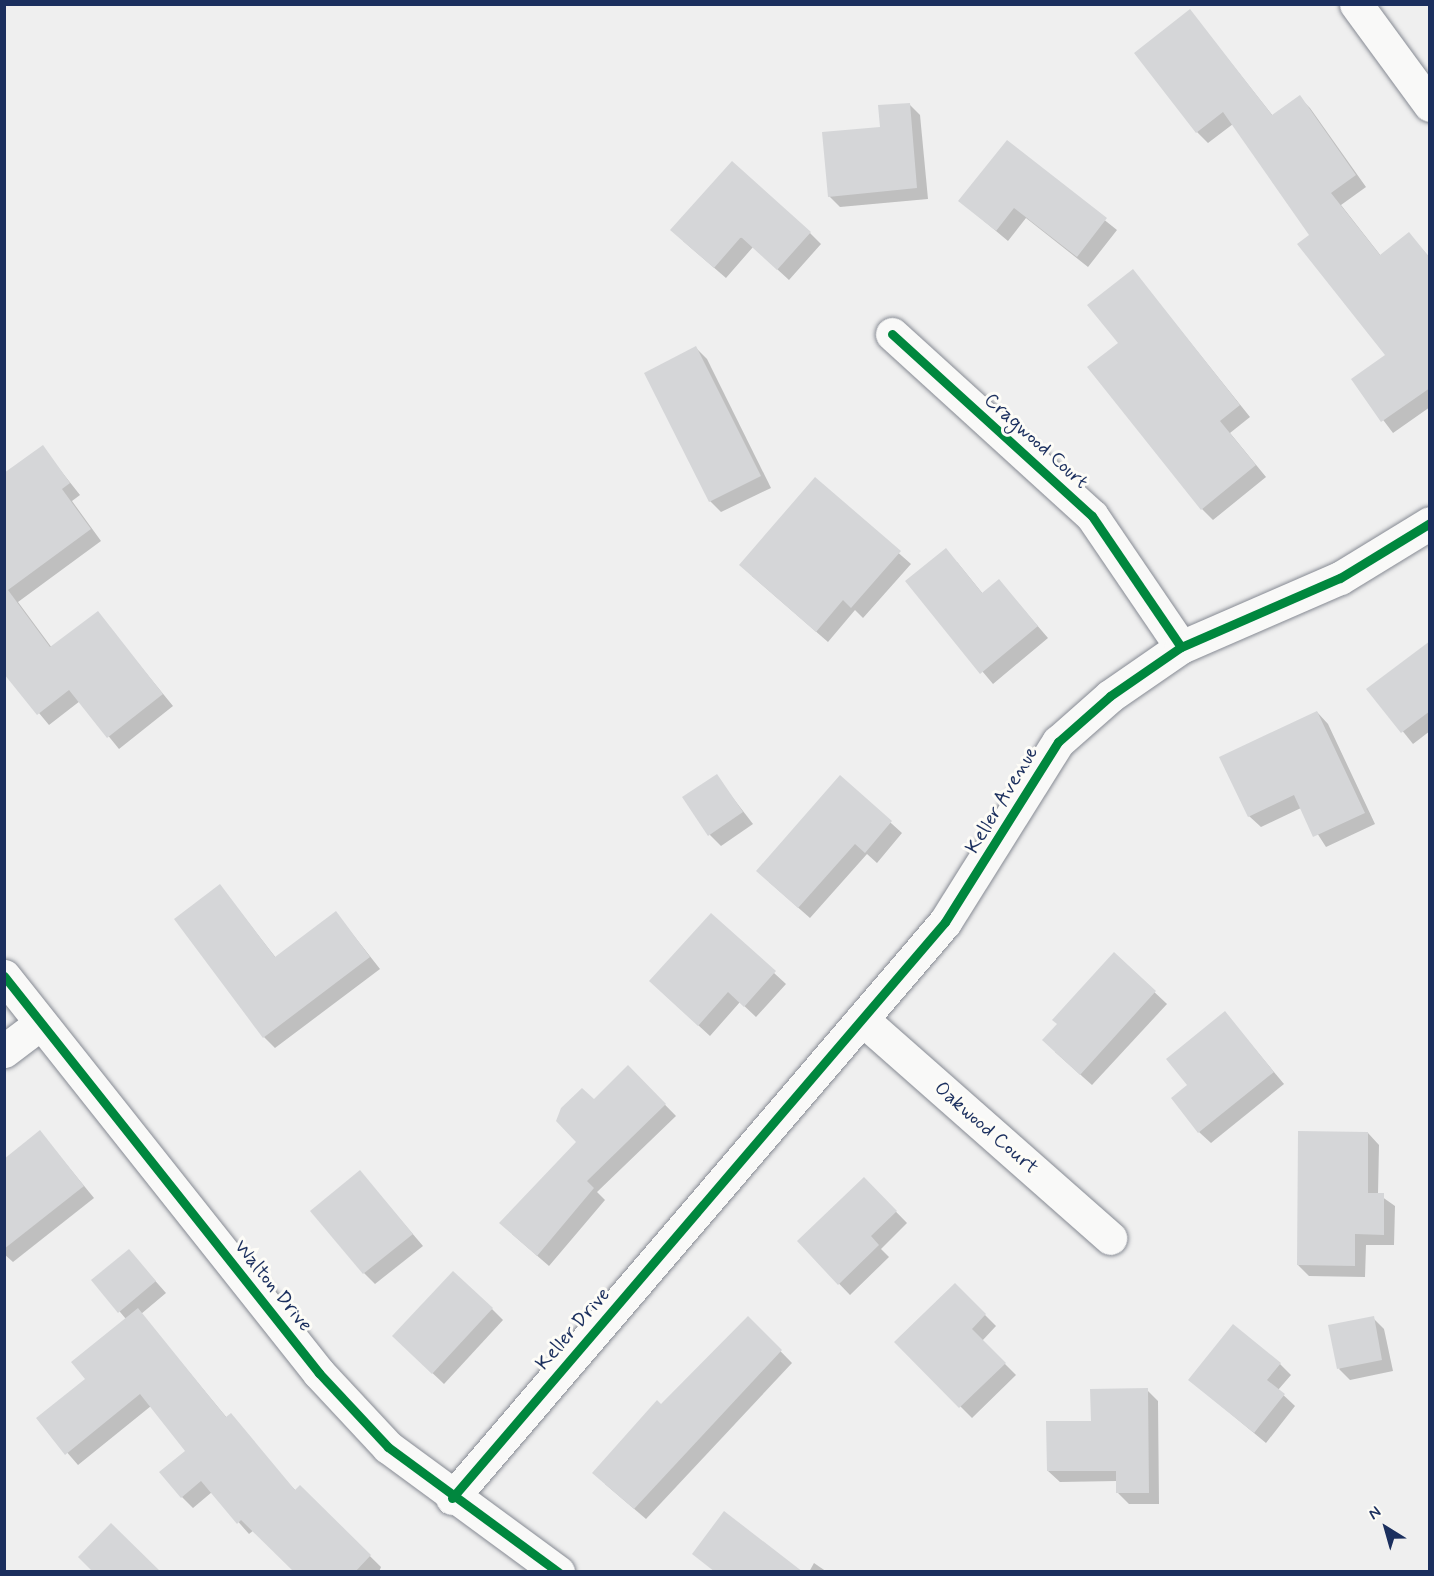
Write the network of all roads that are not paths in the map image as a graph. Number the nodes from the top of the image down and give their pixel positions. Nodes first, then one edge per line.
1 (1356, 4) edge
2 (1430, 105) edge
3 (892, 334) dead end
4 (1430, 523) edge
5 (1181, 648) junction
6 (4, 976) edge
7 (862, 1019) junction
8 (41, 1023) junction
9 (4, 1051) edge
10 (721, 1183) joint
11 (1110, 1238) dead end
12 (452, 1498) junction
13 (558, 1572) edge

1 - 2 street
3 - 5 street, Cragwood Court
4 - 5 street, Keller Avenue
5 - 7 street, Keller Avenue
6 - 8 street, Walton Drive
7 - 10 street, Keller Avenue
7 - 11 street, Oakwood Court
8 - 9 street
8 - 12 street, Walton Drive
10 - 12 street, Keller Drive
12 - 13 street, Walton Drive

